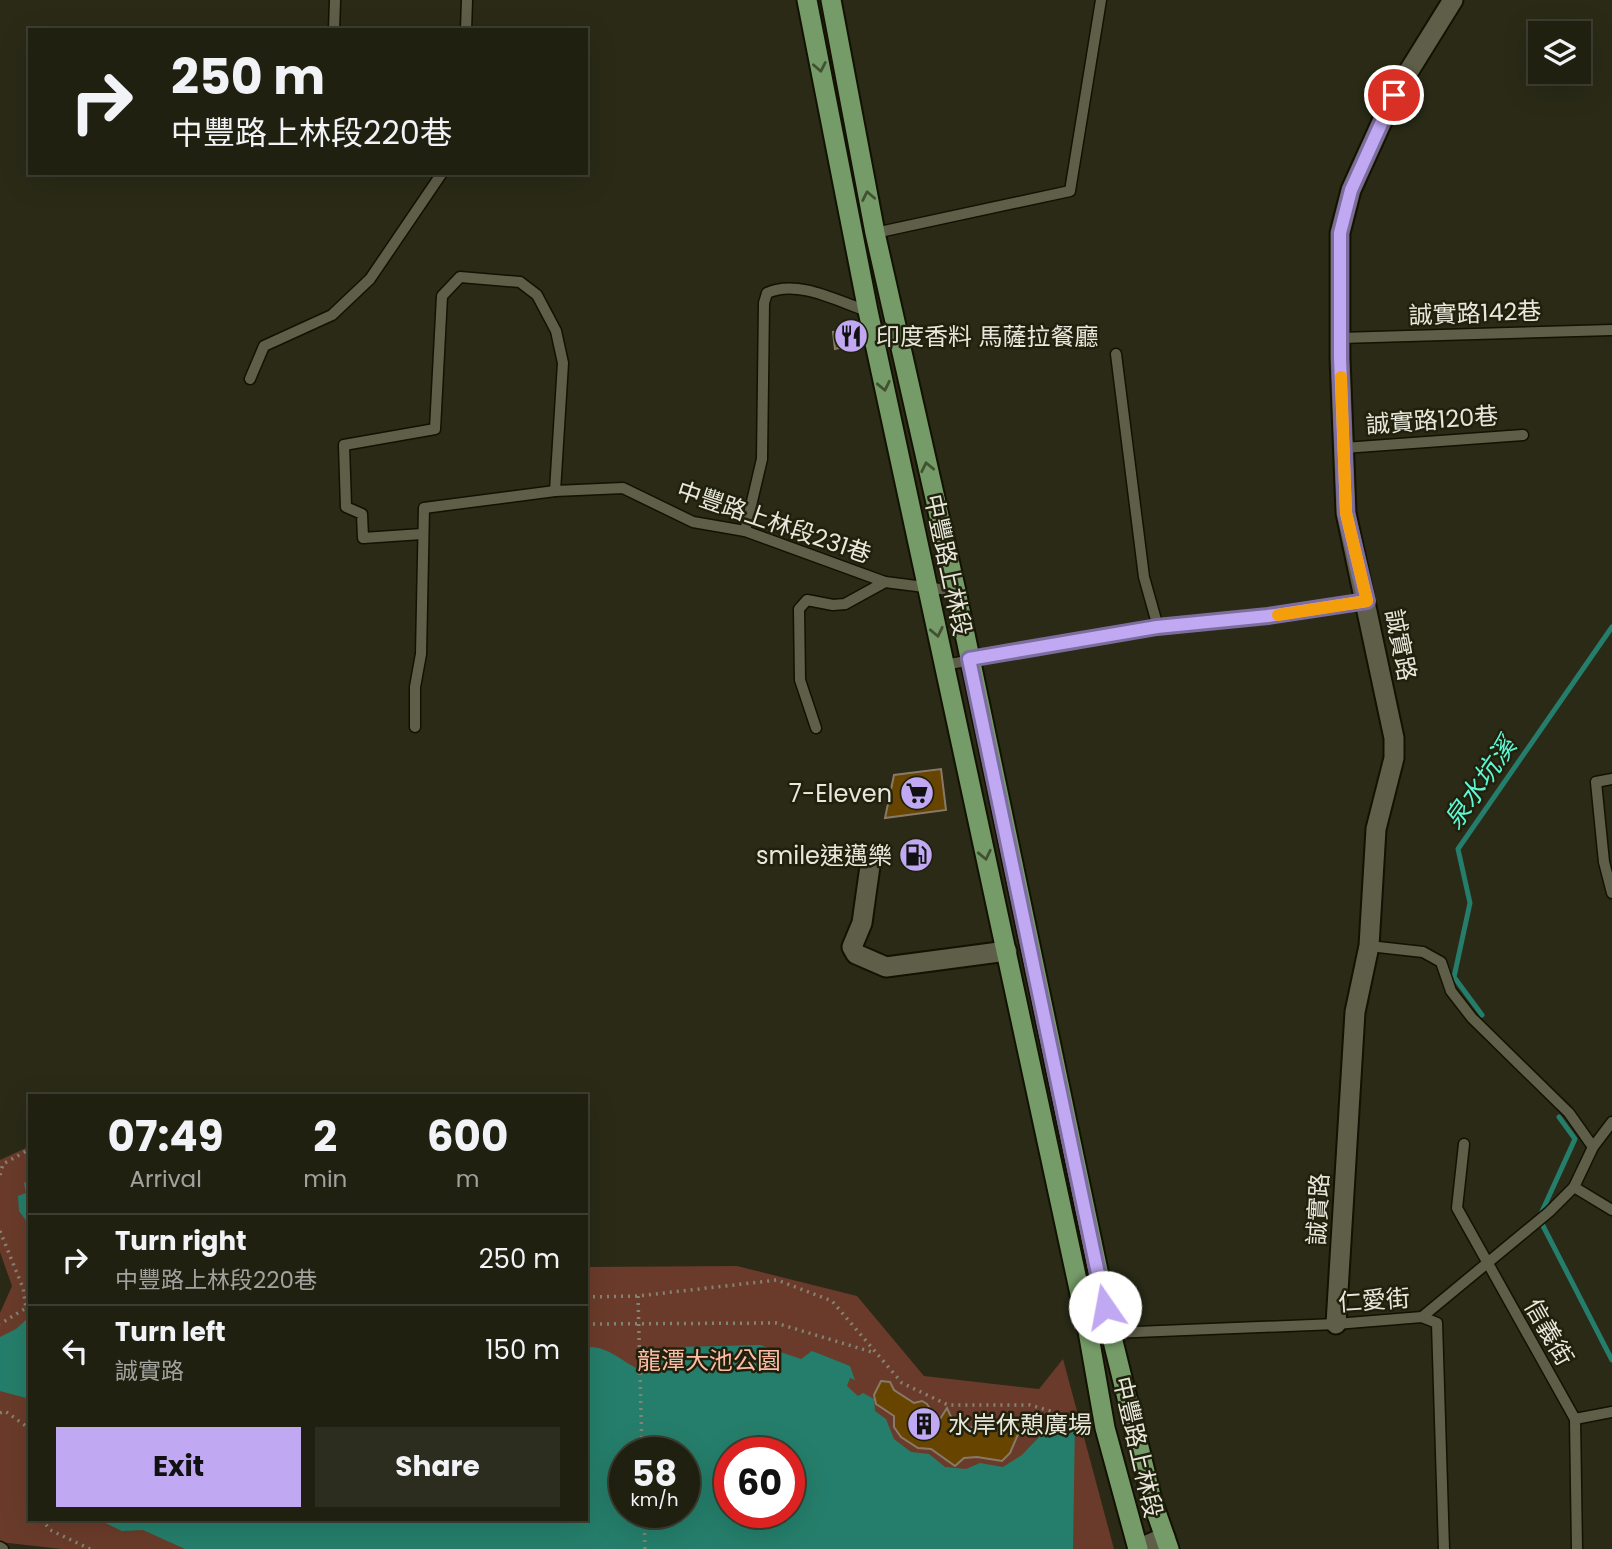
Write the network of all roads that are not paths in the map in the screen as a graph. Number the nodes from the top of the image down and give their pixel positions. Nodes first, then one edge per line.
1 (335, 0) edge
2 (467, 0) edge
3 (807, 0) edge
4 (831, 0) edge
5 (1101, 0) edge
6 (1453, 0) edge
7 (334, 28) edge
8 (466, 28) edge
9 (441, 175) edge
10 (875, 233) junction
11 (867, 311) junction
12 (1612, 330) edge
13 (1340, 338) junction
14 (1116, 354) dead end
15 (250, 379) dead end
16 (1523, 435) dead end
17 (1344, 447) junction
18 (555, 491) junction
19 (745, 531) junction
20 (422, 534) junction
21 (885, 582) junction
22 (928, 589) junction
23 (956, 591) junction
24 (1367, 601) junction
25 (1157, 627) junction
26 (969, 659) junction
27 (944, 665) junction
28 (415, 727) dead end
29 (816, 728) dead end
30 (1612, 779) edge
31 (871, 859) dead end
32 (1612, 893) edge
33 (1369, 946) junction
34 (1007, 951) junction
35 (1612, 1122) edge
36 (1464, 1144) dead end
37 (1593, 1147) junction
38 (1574, 1187) junction
39 (1612, 1210) edge
40 (1485, 1263) junction
41 (1422, 1317) junction
42 (1336, 1324) junction
43 (1088, 1331) junction
44 (1111, 1333) junction
45 (1612, 1412) edge
46 (1575, 1419) junction
47 (1167, 1543) edge
48 (1138, 1549) edge
49 (1444, 1549) edge
50 (1577, 1549) edge

1 - 7 lane
2 - 8 lane
3 -> 11 main road, 中豐路上林段
10 -> 4 main road, 中豐路上林段
5 - 10 lane
6 - 13 street, 誠實路
9 - 15 lane
23 -> 10 main road, 中豐路上林段
11 - 19 lane
11 -> 22 main road, 中豐路上林段
12 - 13 lane, 誠實路142巷
13 - 17 street, 誠實路
14 - 25 lane
16 - 17 lane, 誠實路120巷
17 - 24 street, 誠實路
18 - 19 lane, 中豐路上林段231巷
18 - 20 lane, 中豐路上林段231巷
18 - 20 lane
19 - 21 lane, 中豐路上林段231巷
20 - 28 lane, 中豐路上林段231巷
21 - 22 lane, 中豐路上林段231巷
21 - 29 lane
22 - 23 lane, 中豐路上林段231巷
22 -> 27 main road, 中豐路上林段
23 - 26 main road, 中豐路上林段
24 - 25 lane
24 - 33 street, 誠實路
25 - 26 lane
26 - 27 lane
26 - 44 main road, 中豐路上林段
27 -> 34 main road, 中豐路上林段
30 - 32 lane
31 - 34 street
33 - 37 lane
33 - 42 street, 誠實路
34 - 43 main road, 中豐路上林段
35 - 37 lane
36 - 40 lane, 信義街
37 - 38 lane
38 - 39 lane
38 - 40 lane
40 - 41 lane
40 - 46 lane, 信義街
41 - 42 lane, 仁愛街
41 - 49 lane, 仁愛街
42 - 44 lane, 仁愛街
43 - 44 lane, 仁愛街
43 - 48 main road, 中豐路上林段
44 - 47 main road, 中豐路上林段
45 - 46 lane
46 - 50 lane, 信義街
47 - 48 street

